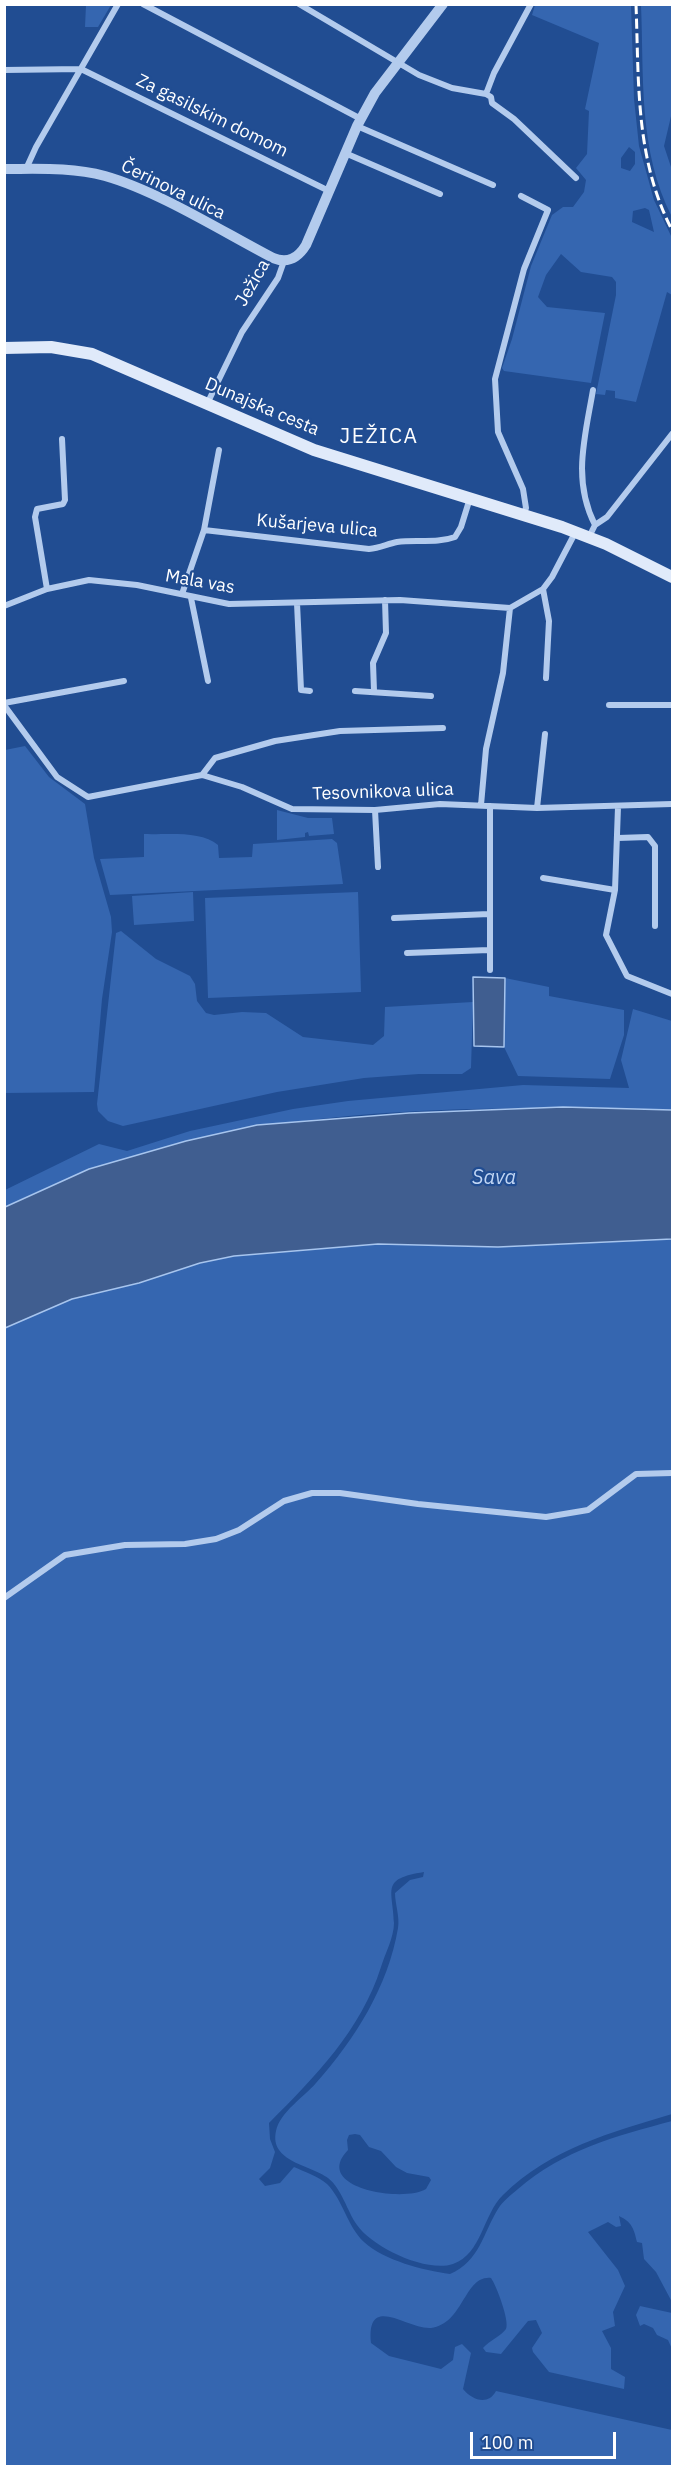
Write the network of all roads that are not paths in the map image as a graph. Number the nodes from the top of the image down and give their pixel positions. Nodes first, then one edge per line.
1 (118, 4) edge
2 (142, 4) edge
3 (299, 4) edge
4 (443, 4) edge
5 (531, 4) edge
6 (398, 62) junction
7 (81, 69) junction
8 (4, 70) edge
9 (486, 94) junction
10 (359, 123) junction
11 (345, 153) junction
12 (4, 169) edge
13 (26, 169) junction
14 (576, 178) dead end
15 (493, 185) dead end
16 (329, 191) junction
17 (440, 194) dead end
18 (521, 196) dead end
19 (284, 261) junction
20 (4, 348) edge
21 (593, 390) dead end
22 (207, 404) junction
23 (672, 434) edge
24 (62, 439) dead end
25 (219, 450) dead end
26 (470, 498) junction
27 (524, 515) junction
28 (595, 525) junction
29 (204, 530) junction
30 (575, 532) junction
31 (589, 537) junction
32 (672, 577) edge
33 (47, 589) junction
34 (543, 589) junction
35 (182, 594) junction
36 (191, 598) junction
37 (385, 600) junction
38 (297, 603) junction
39 (4, 606) edge
40 (510, 608) junction
41 (546, 678) dead end
42 (124, 681) dead end
43 (208, 681) dead end
44 (310, 691) dead end
45 (355, 691) dead end
46 (374, 691) junction
47 (431, 696) dead end
48 (4, 704) edge
49 (609, 705) dead end
50 (672, 705) edge
51 (443, 728) dead end
52 (545, 734) dead end
53 (202, 775) junction
54 (672, 804) edge
55 (481, 805) junction
56 (490, 806) junction
57 (618, 807) junction
58 (537, 808) junction
59 (375, 810) junction
60 (618, 838) junction
61 (378, 867) dead end
62 (543, 878) dead end
63 (615, 890) junction
64 (489, 914) junction
65 (394, 918) dead end
66 (655, 926) dead end
67 (489, 950) junction
68 (407, 953) dead end
69 (490, 970) dead end
70 (672, 994) edge
71 (672, 1473) edge
72 (4, 1598) edge

1 - 7 street
2 - 10 street
3 - 6 street
4 - 6 street, Ježica
5 - 9 street
6 - 9 street
6 - 10 street, Ježica
7 - 8 street
7 - 13 street
7 - 16 street, Za gasilskim domom
9 - 14 street
10 - 11 street, Ježica
10 - 15 street
11 - 16 street, Ježica
11 - 17 street
12 - 13 street, Čerinova ulica
13 - 19 street, Čerinova ulica
16 - 19 street, Ježica
18 - 27 street
19 - 22 street, Ježica
20 - 22 main road, Dunajska cesta
21 - 28 street
22 - 26 main road, Dunajska cesta
23 - 28 street
24 - 33 street
25 - 29 street
26 - 27 main road, Dunajska cesta
26 - 29 street, Kušarjeva ulica
27 - 30 main road, Dunajska cesta
28 - 31 street
29 - 35 street
30 - 31 main road, Dunajska cesta
30 - 34 street
31 - 32 main road, Dunajska cesta
33 - 35 street, Mala vas
33 - 39 street, Mala vas
34 - 40 street
34 - 41 street
35 - 36 street, Mala vas
36 - 38 street, Mala vas
36 - 43 street
37 - 38 street, Mala vas
37 - 40 street, Mala vas
37 - 46 street
38 - 44 street
40 - 55 street
42 - 48 street, Tesovnikova ulica
45 - 46 street
46 - 47 street
48 - 53 street, Tesovnikova ulica
49 - 50 street
51 - 53 street
52 - 58 street
53 - 59 street, Tesovnikova ulica
54 - 57 street, Tesovnikova ulica
55 - 56 street, Tesovnikova ulica
55 - 59 street, Tesovnikova ulica
56 - 58 street, Tesovnikova ulica
56 - 64 street
57 - 58 street, Tesovnikova ulica
57 - 60 street
59 - 61 street
60 - 63 street
60 - 66 street
62 - 63 street
63 - 70 street
64 - 65 street
64 - 67 street
67 - 68 street
67 - 69 street
71 - 72 street

